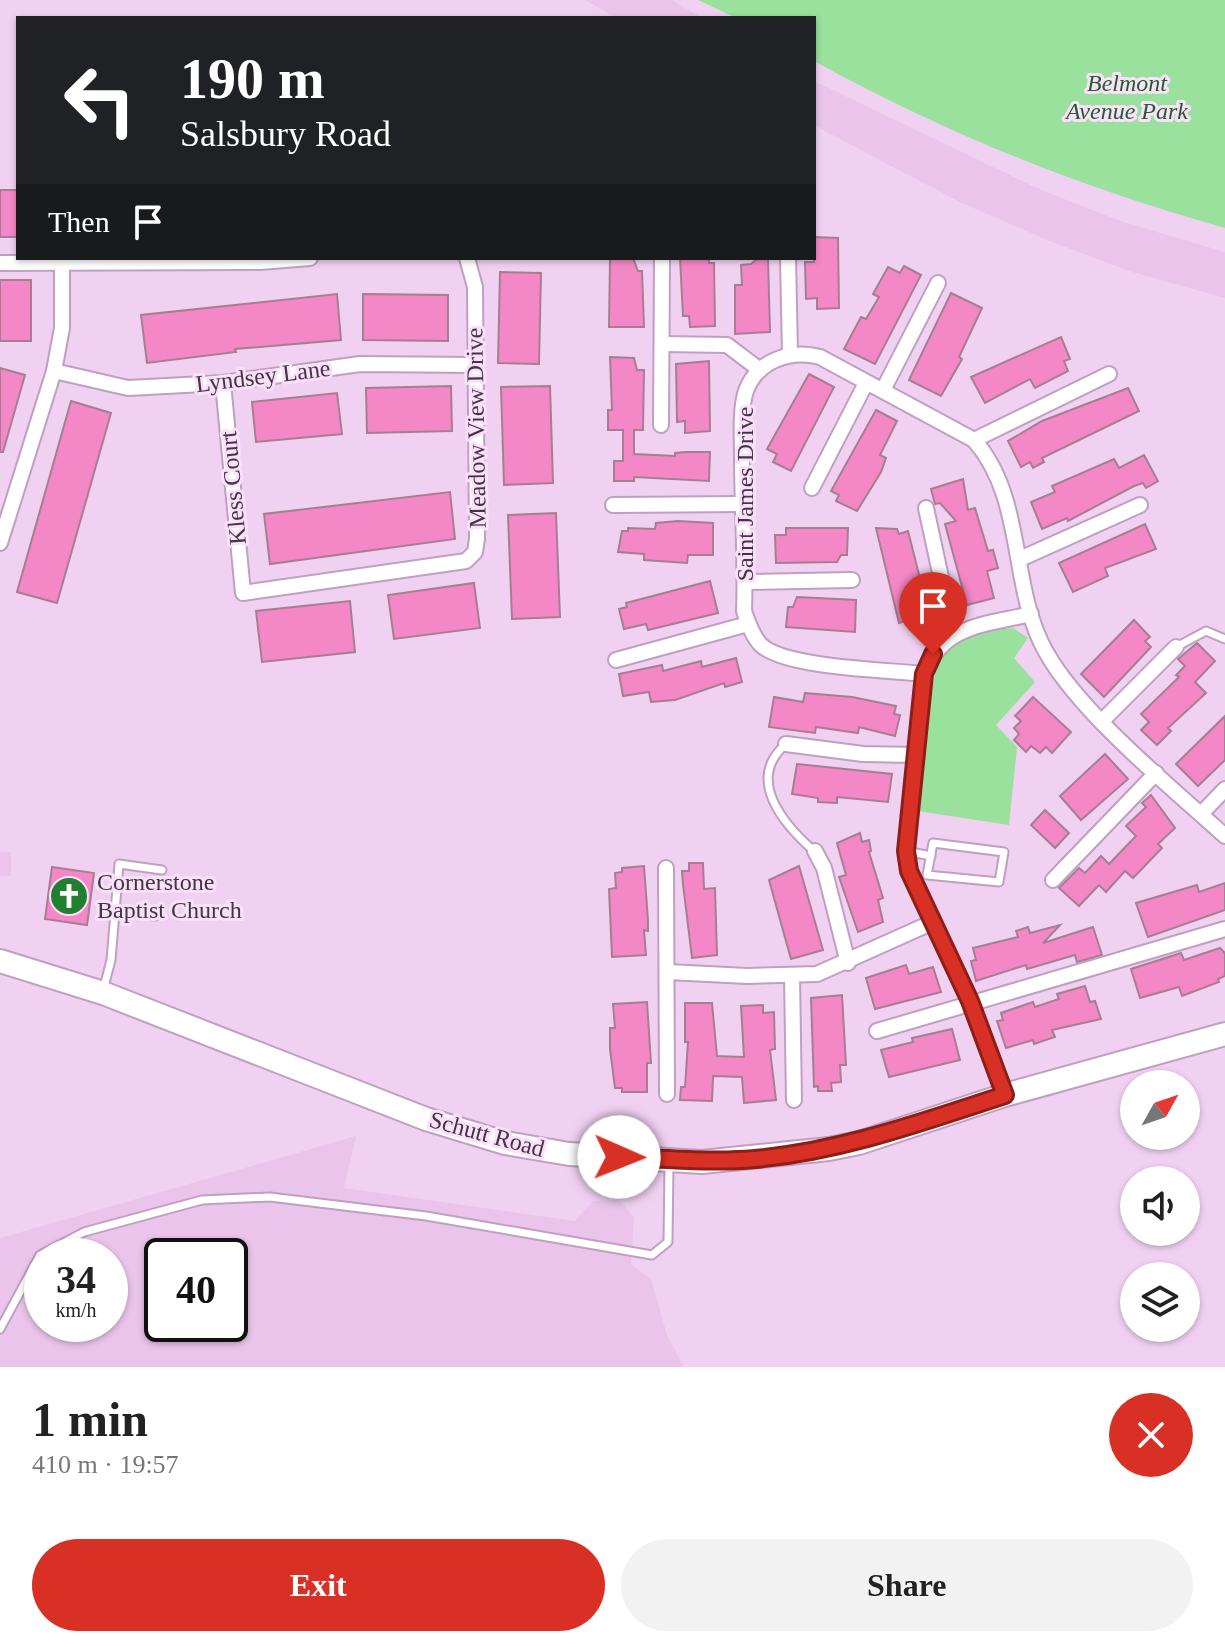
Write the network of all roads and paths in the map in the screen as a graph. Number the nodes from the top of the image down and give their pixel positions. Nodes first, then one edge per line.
1 (285, 260) edge
2 (468, 260) edge
3 (662, 260) edge
4 (788, 260) edge
5 (62, 262) junction
6 (0, 263) edge
7 (938, 283) dead end
8 (664, 344) junction
9 (790, 354) junction
10 (474, 365) junction
11 (760, 370) junction
12 (54, 371) junction
13 (1109, 374) dead end
14 (223, 383) junction
15 (866, 383) junction
16 (883, 390) junction
17 (661, 425) dead end
18 (974, 440) junction
19 (812, 488) dead end
20 (742, 504) junction
21 (613, 505) dead end
22 (1140, 505) dead end
23 (926, 508) dead end
24 (0, 543) edge
25 (1020, 559) junction
26 (852, 580) dead end
27 (745, 582) junction
28 (243, 593) joint
29 (1031, 614) junction
30 (748, 624) junction
31 (953, 633) junction
32 (1225, 639) edge
33 (1176, 647) joint
34 (616, 660) dead end
35 (924, 674) junction
36 (1103, 720) junction
37 (786, 744) joint
38 (916, 755) junction
39 (1156, 773) junction
40 (1225, 789) edge
41 (1201, 814) junction
42 (1225, 836) edge
43 (906, 851) junction
44 (816, 852) joint
45 (931, 856) junction
46 (666, 868) dead end
47 (162, 870) dead end
48 (1053, 880) dead end
49 (114, 910) junction
50 (155, 916) dead end
51 (931, 923) junction
52 (1225, 929) edge
53 (0, 961) edge
54 (848, 963) junction
55 (668, 972) junction
56 (792, 975) junction
57 (103, 993) junction
58 (970, 1001) junction
59 (877, 1031) dead end
60 (1225, 1034) edge
61 (667, 1094) dead end
62 (1005, 1095) junction
63 (794, 1100) dead end
64 (669, 1158) junction
65 (0, 1329) edge

1 - 5 street
2 - 10 street, Meadow View Drive
3 - 8 street
4 - 9 street
5 - 6 street
5 - 12 street
7 - 16 street
8 - 11 street
8 - 17 street
9 - 11 street
9 - 15 street
10 - 14 street, Lyndsey Lane
10 - 28 street, Meadow View Drive
11 - 20 street, Saint James Drive
12 - 14 street, Lyndsey Lane
12 - 24 street
13 - 18 street
14 - 28 street, Kless Court
15 - 16 street
15 - 19 street
16 - 18 street
18 - 25 street
20 - 21 street
20 - 27 street, Saint James Drive
22 - 25 street
23 - 31 street
25 - 29 street
26 - 27 street
27 - 30 street, Saint James Drive
29 - 31 street
29 - 36 street
30 - 34 street
30 - 35 street
31 - 35 street
32 - 33 lane
33 - 36 street
35 - 38 street
36 - 39 street
37 - 38 street
37 - 44 lane
38 - 43 street
39 - 41 street
39 - 48 street
40 - 41 street
41 - 42 street
43 - 45 lane
43 - 51 street
44 - 54 street
45 - 45 lane
46 - 55 street
47 - 49 lane
49 - 50 lane
49 - 57 lane
51 - 54 street
51 - 58 street
52 - 58 street
53 - 57 street, Schutt Road
54 - 56 street
55 - 56 street
55 - 61 street
56 - 63 street
57 - 64 street, Schutt Road
58 - 59 street
58 - 62 street
60 - 62 street, Schutt Road
62 - 64 street, Schutt Road
64 - 65 lane

